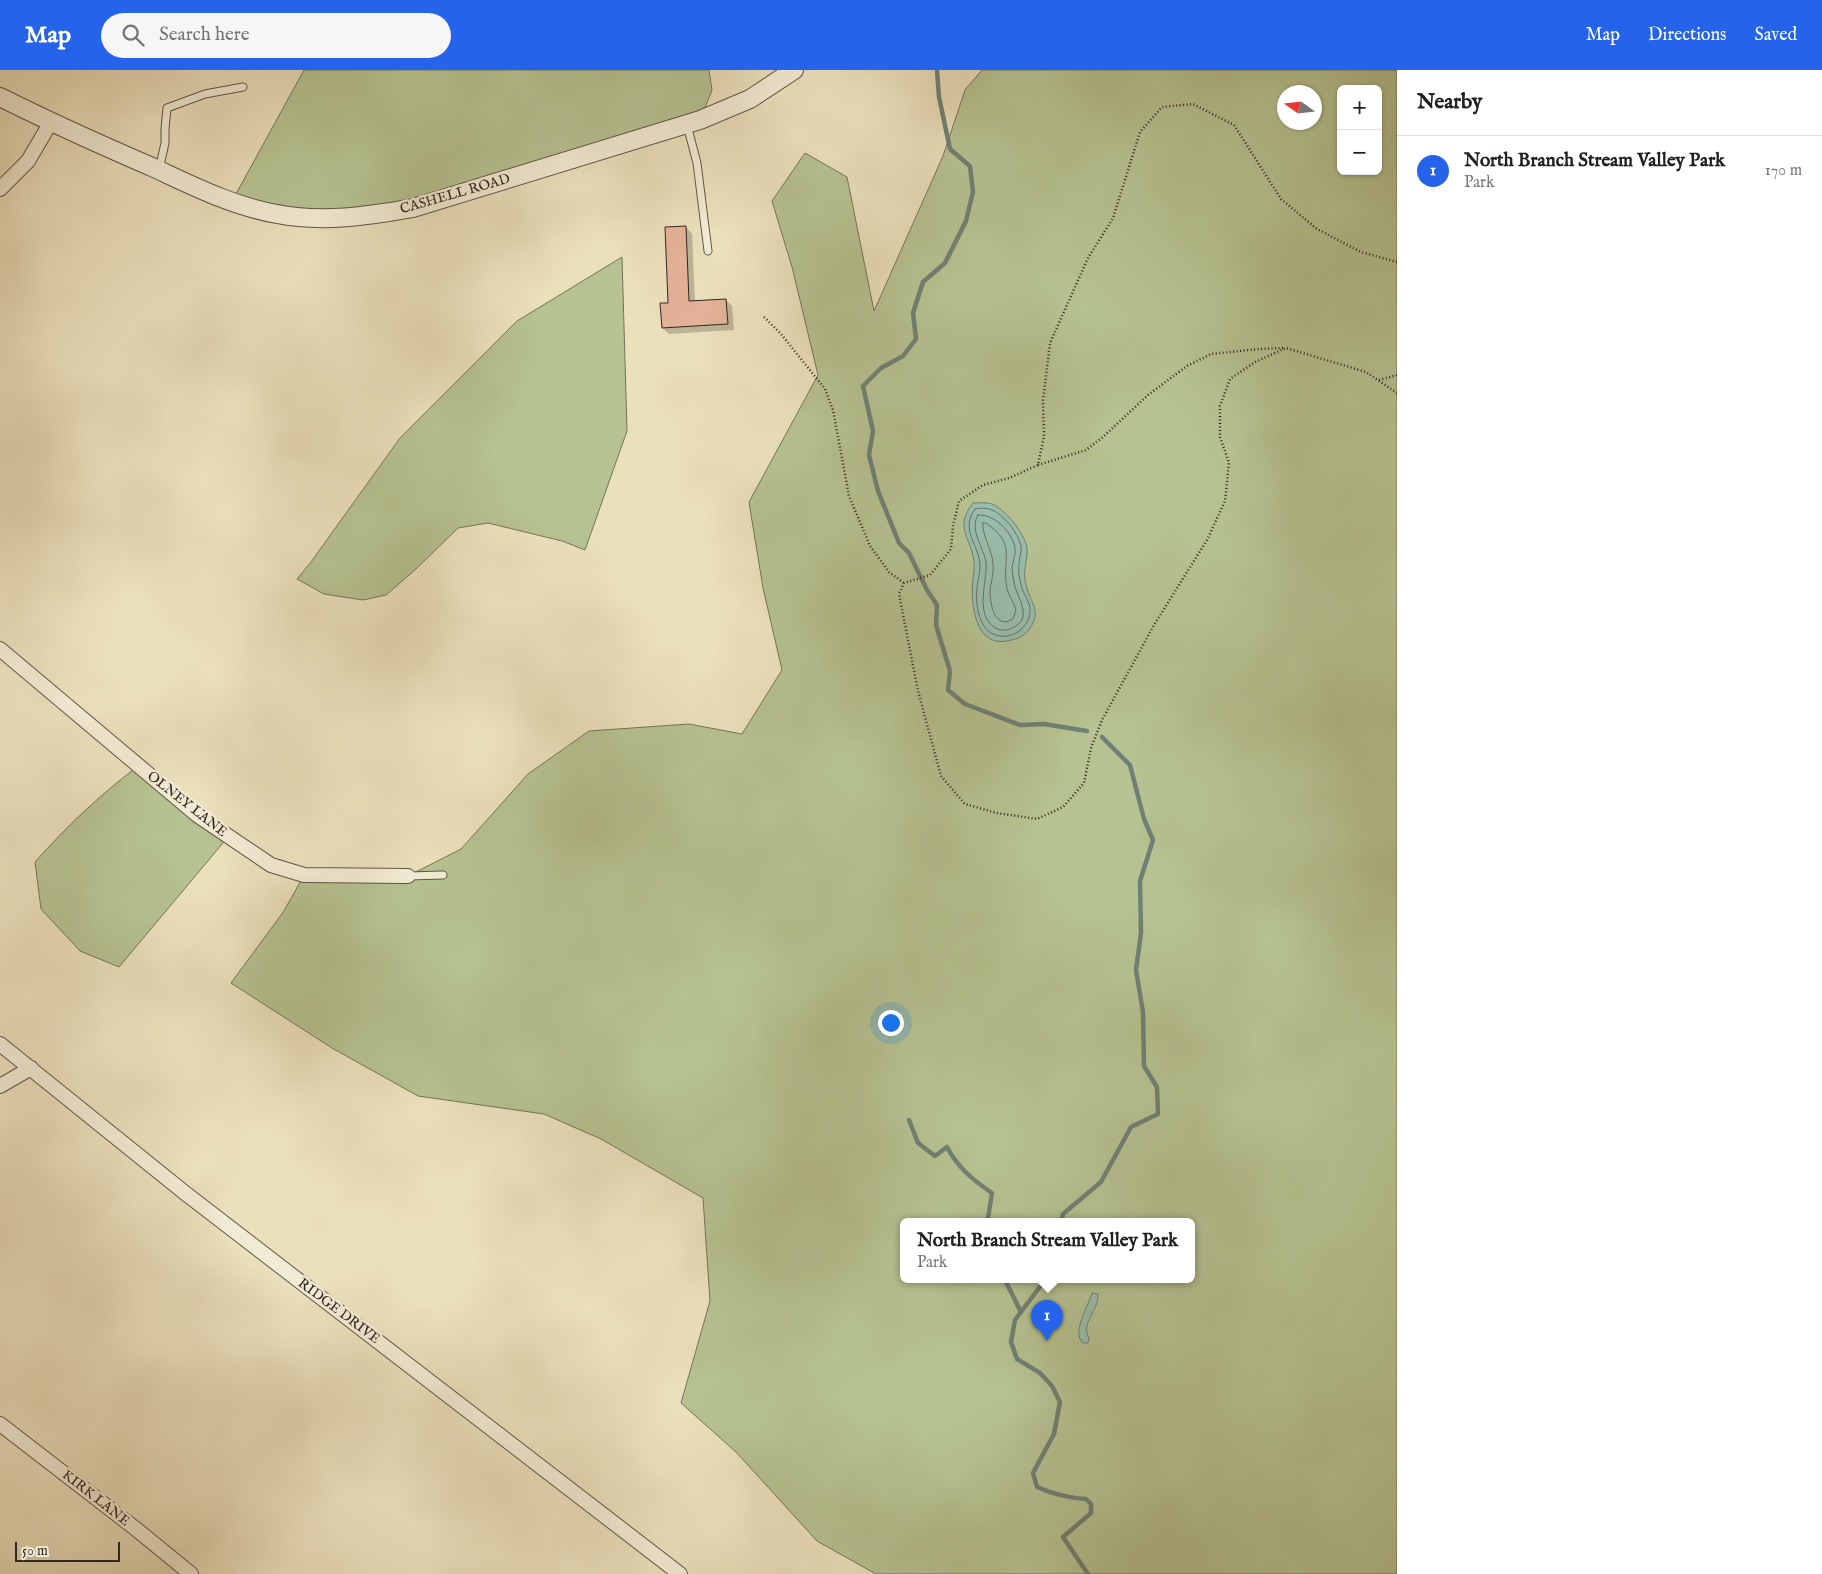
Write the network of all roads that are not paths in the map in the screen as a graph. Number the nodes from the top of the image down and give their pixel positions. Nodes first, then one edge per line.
1 (794, 70) edge
2 (243, 87) dead end
3 (0, 97) edge
4 (51, 122) junction
5 (687, 124) junction
6 (159, 170) junction
7 (0, 189) edge
8 (708, 251) dead end
9 (0, 650) edge
10 (443, 875) dead end
11 (408, 876) joint
12 (0, 1044) edge
13 (31, 1068) junction
14 (0, 1086) edge
15 (0, 1424) edge
16 (191, 1574) edge
17 (680, 1574) edge

1 - 5 street, CASHELL ROAD
2 - 6 lane
3 - 4 street, CASHELL ROAD
4 - 6 street, CASHELL ROAD
4 - 7 street
5 - 6 street, CASHELL ROAD
5 - 8 lane
9 - 11 street, OLNEY LANE
10 - 11 lane
12 - 13 street, RIDGE DRIVE
13 - 14 street
13 - 17 street, RIDGE DRIVE
15 - 16 street, KIRK LANE

